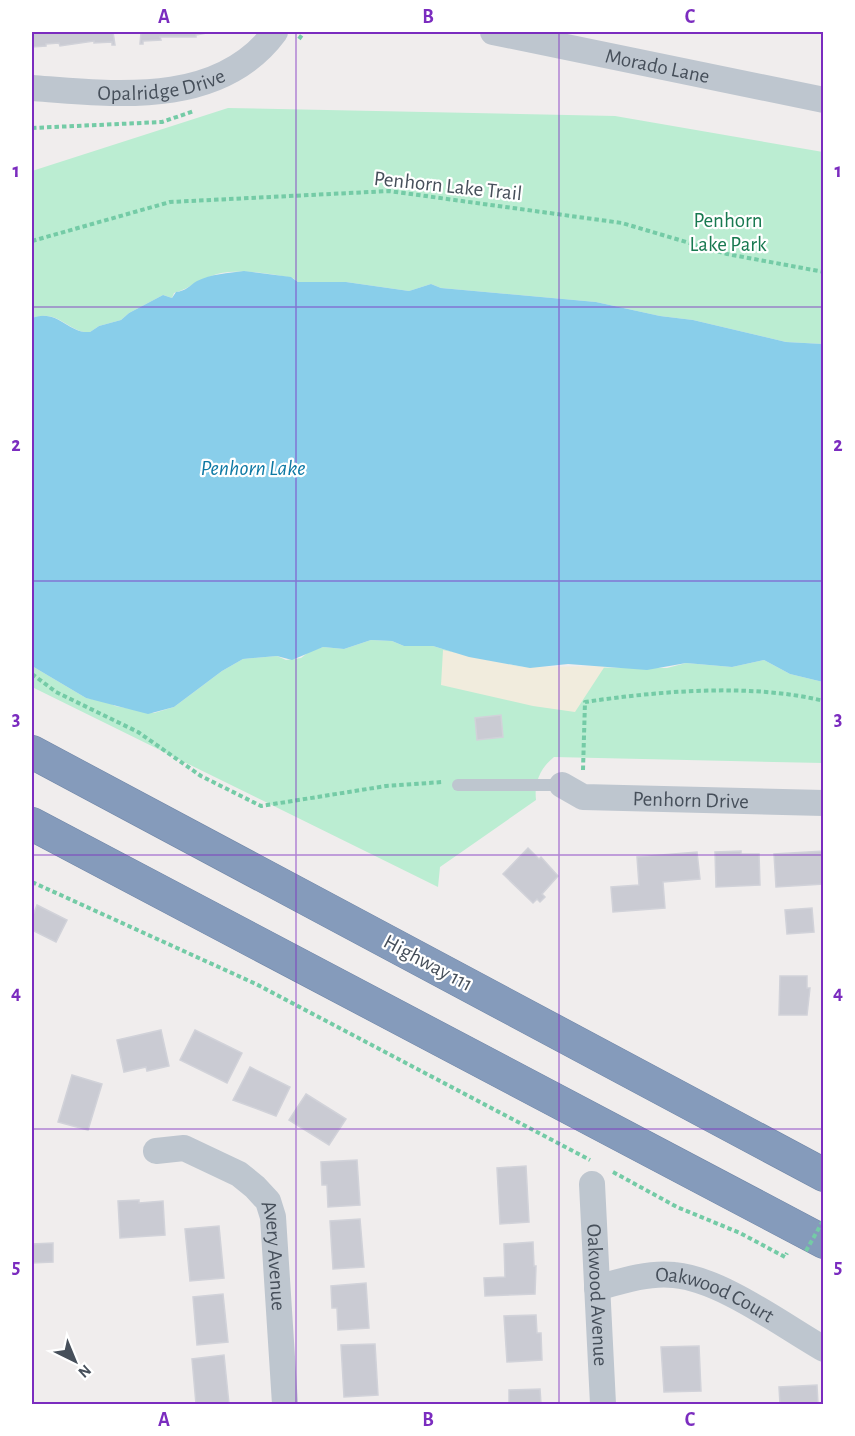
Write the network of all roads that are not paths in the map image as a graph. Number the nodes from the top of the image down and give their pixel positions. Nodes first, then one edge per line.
1 (275, 32) edge
2 (493, 32) edge
3 (32, 88) edge
4 (824, 100) edge
5 (32, 752) edge
6 (458, 785) road end
7 (572, 791) joint
8 (824, 803) edge
9 (32, 824) edge
10 (156, 1151) dead end
11 (597, 1172) road end
12 (824, 1175) edge
13 (815, 1246) edge
14 (597, 1288) junction
15 (824, 1349) edge
16 (285, 1404) edge
17 (603, 1404) edge

1 - 3 street, Opalridge Drive
2 - 4 street, Morado Lane
5 - 12 highway, Highway 111
6 - 7 lane
7 - 8 street, Penhorn Drive
9 - 13 highway
10 - 16 street, Avery Avenue
11 - 14 street, Oakwood Avenue
14 - 15 street, Oakwood Court
14 - 17 street, Oakwood Avenue

